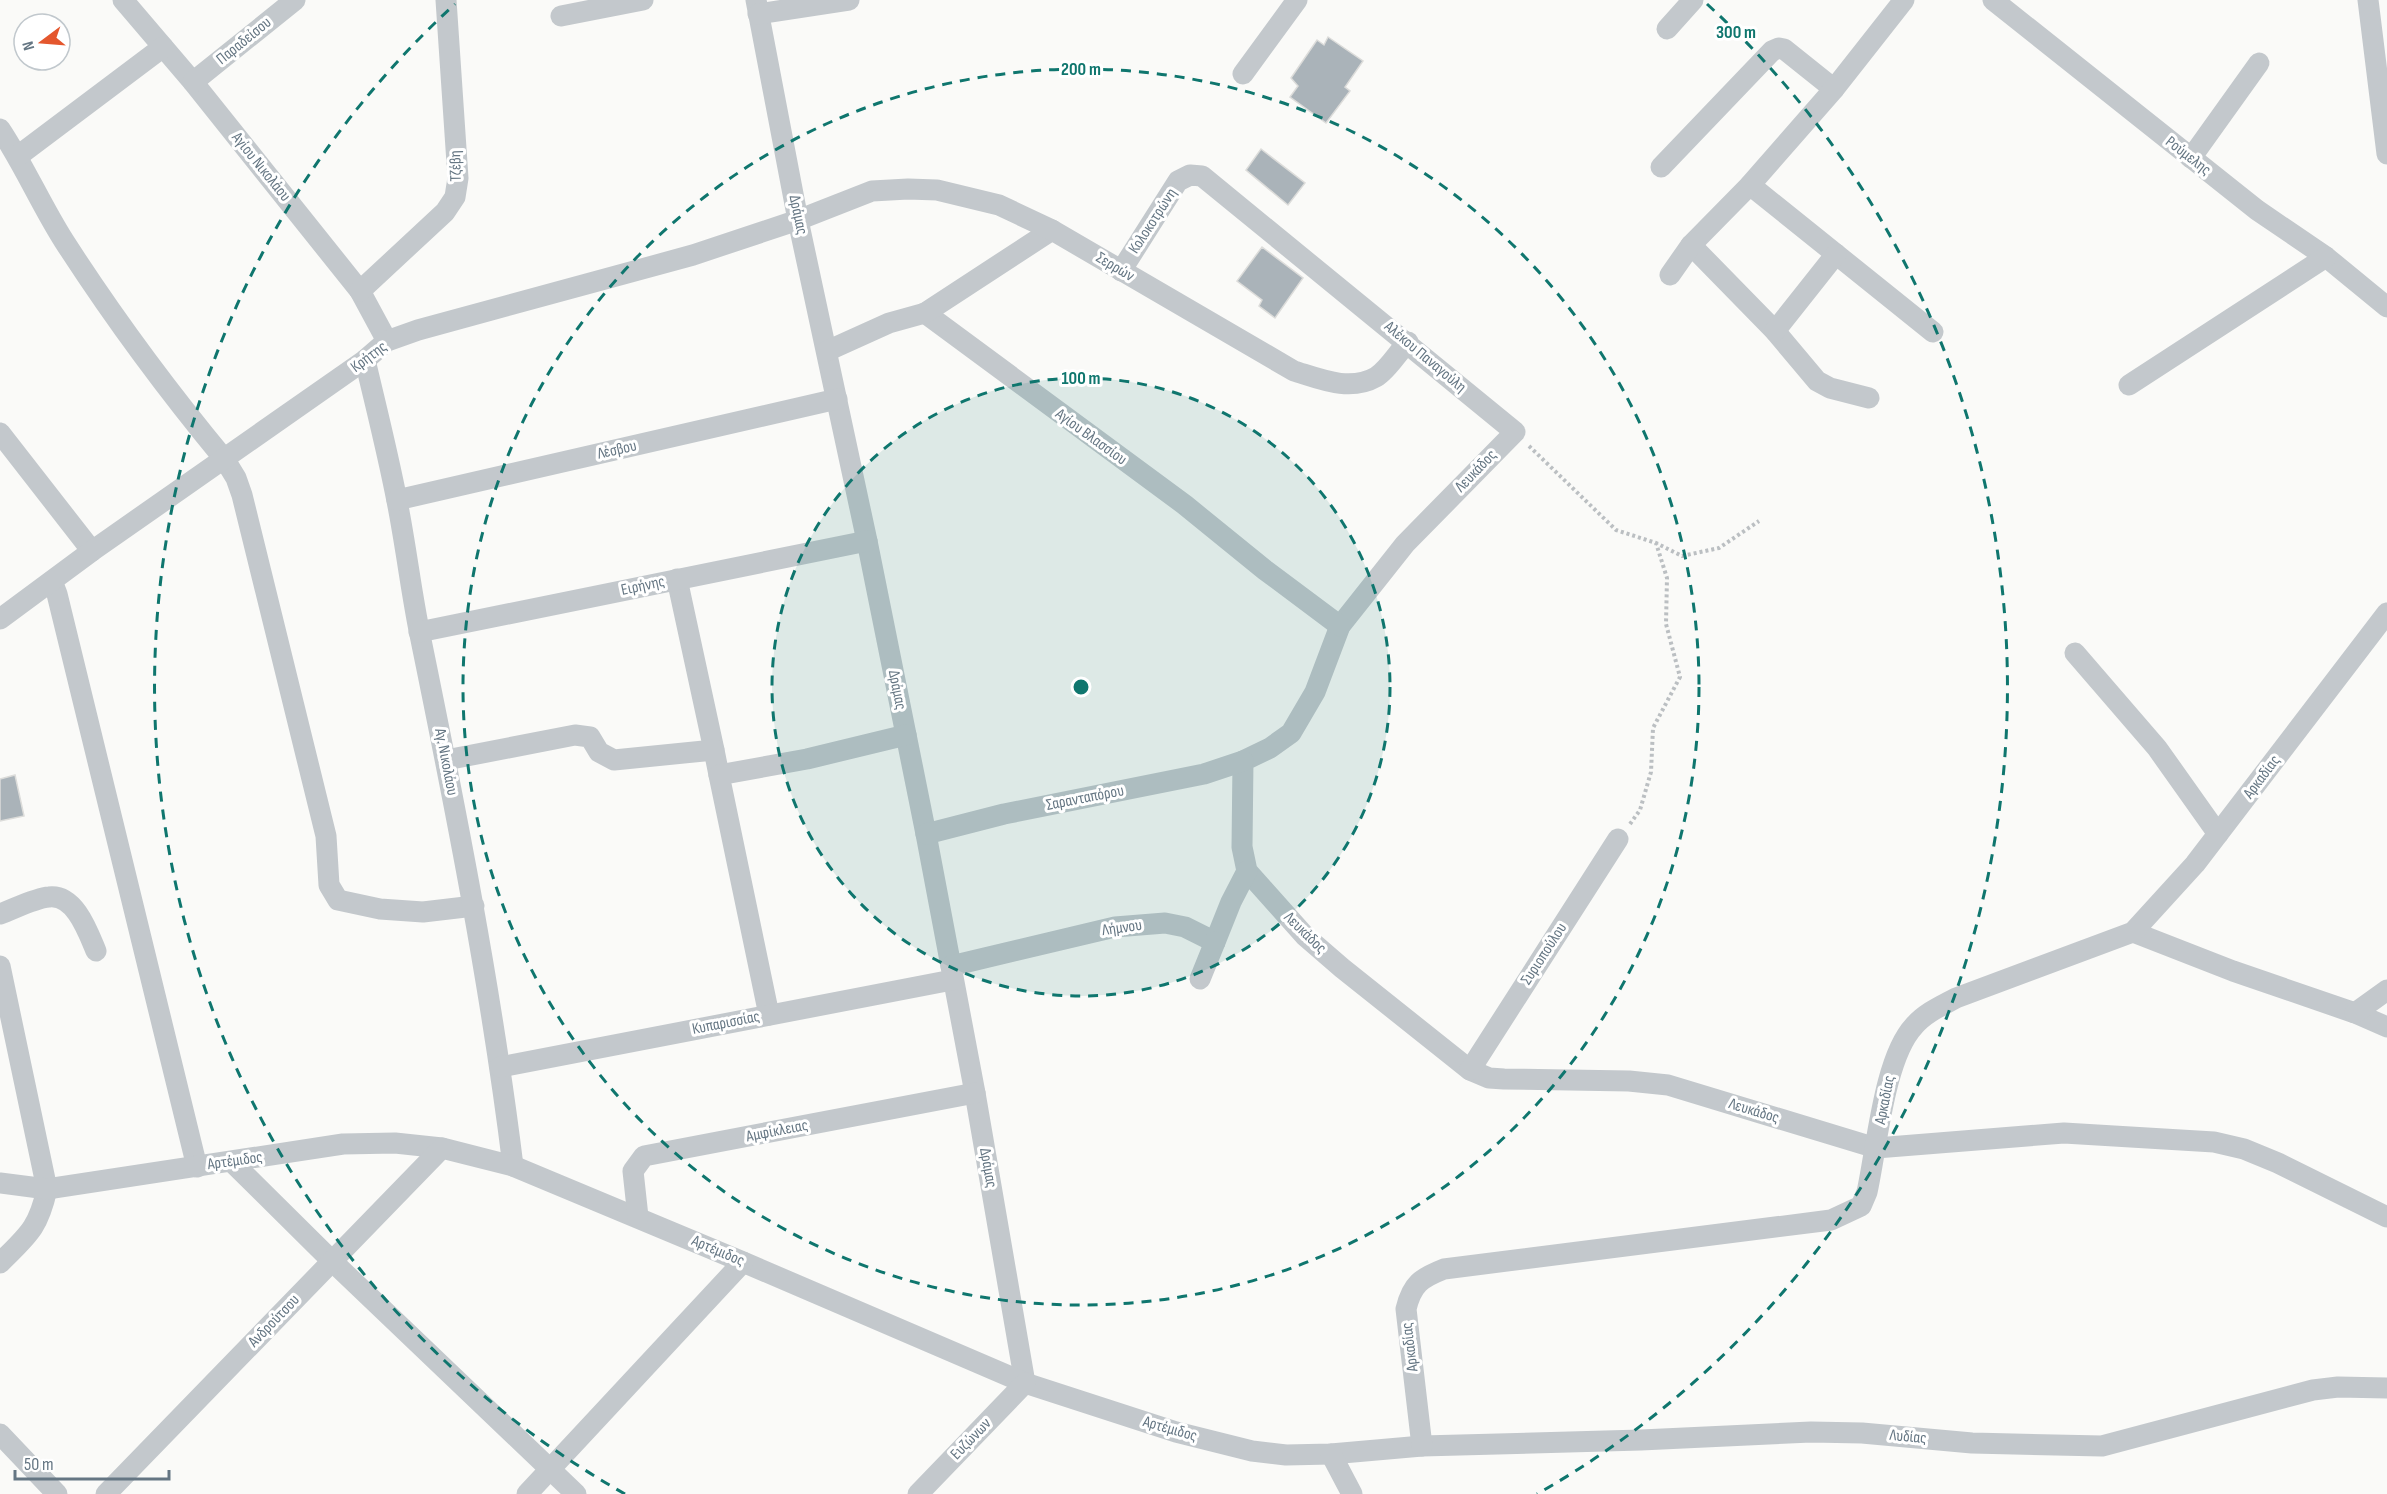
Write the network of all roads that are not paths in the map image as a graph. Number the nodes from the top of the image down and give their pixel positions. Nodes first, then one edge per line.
1 (123, 0) edge
2 (295, 0) edge
3 (643, 0) edge
4 (849, 0) edge
5 (1297, 0) edge
6 (1693, 0) edge
7 (1904, 0) edge
8 (1993, 0) edge
9 (2368, 0) edge
10 (448, 1) edge
11 (757, 7) edge
12 (561, 16) dead end
13 (1667, 29) dead end
14 (2381, 32) edge
15 (163, 47) junction
16 (2259, 63) dead end
17 (1243, 74) dead end
18 (193, 82) junction
19 (1834, 89) junction
20 (0, 129) edge
21 (2387, 154) edge
22 (18, 156) junction
23 (2191, 158) junction
24 (1661, 167) dead end
25 (1190, 175) joint
26 (1750, 185) junction
27 (798, 220) junction
28 (1052, 230) junction
29 (1691, 245) junction
30 (1836, 255) junction
31 (2326, 257) junction
32 (1121, 271) junction
33 (1670, 275) dead end
34 (360, 291) junction
35 (2387, 307) edge
36 (924, 313) junction
37 (1775, 331) junction
38 (1933, 332) dead end
39 (387, 341) junction
40 (1408, 342) junction
41 (827, 351) junction
42 (365, 360) junction
43 (2129, 385) dead end
44 (1869, 398) dead end
45 (837, 399) junction
46 (1515, 432) joint
47 (0, 433) edge
48 (225, 460) junction
49 (397, 500) junction
50 (867, 541) junction
51 (92, 551) junction
52 (677, 579) junction
53 (52, 581) junction
54 (2387, 613) edge
55 (0, 619) edge
56 (1340, 626) junction
57 (419, 632) junction
58 (2075, 653) dead end
59 (906, 735) junction
60 (714, 750) junction
61 (446, 760) junction
62 (1243, 761) junction
63 (719, 775) junction
64 (926, 834) junction
65 (2218, 834) junction
66 (1618, 839) road end
67 (1246, 871) junction
68 (474, 906) junction
69 (0, 914) edge
70 (2133, 933) junction
71 (1215, 942) junction
72 (96, 951) dead end
73 (0, 966) edge
74 (951, 973) junction
75 (1200, 979) dead end
76 (2387, 990) edge
77 (2355, 1013) junction
78 (768, 1015) junction
79 (2387, 1027) edge
80 (501, 1067) junction
81 (1470, 1070) junction
82 (975, 1093) junction
83 (442, 1148) junction
84 (1876, 1148) junction
85 (232, 1162) junction
86 (513, 1166) junction
87 (197, 1167) junction
88 (0, 1183) edge
89 (47, 1189) junction
90 (638, 1217) junction
91 (2387, 1217) edge
92 (332, 1261) junction
93 (743, 1262) junction
94 (0, 1263) edge
95 (1025, 1383) junction
96 (2387, 1388) edge
97 (0, 1434) edge
98 (1422, 1446) junction
99 (1331, 1454) junction
100 (552, 1470) junction
101 (57, 1494) edge
102 (106, 1494) edge
103 (527, 1494) edge
104 (576, 1494) edge
105 (918, 1494) edge
106 (1352, 1494) edge

1 - 15 street, Αγίου Νικολάου
2 - 18 street, Παραδείσου
3 - 12 street
4 - 11 street
5 - 17 street
6 - 13 street
7 - 19 street
8 - 23 street, Ρούμελης
9 - 14 street
10 - 34 street, Τζέβη
11 - 27 street, Δράμας
14 - 21 street
15 - 18 street, Αγίου Νικολάου
15 - 22 street
16 - 23 street
18 - 34 street, Αγίου Νικολάου
19 - 24 street
19 - 26 street
20 - 22 street
22 - 48 street
23 - 31 street, Ρούμελης
25 - 32 street, Κολοκοτρώνη
25 - 40 street, Αλέκου Παναγούλη
26 - 29 street
26 - 30 street
27 - 28 street, Σερρών
27 - 39 street, Κρήτης
27 - 41 street, Δράμας
28 - 32 street, Σερρών
28 - 36 street
29 - 33 street
29 - 37 street
30 - 37 street
30 - 38 street
31 - 35 street, Ρούμελης
31 - 43 street
32 - 40 street, Σερρών
34 - 39 street, Αγίου Νικολάου
36 - 41 street
36 - 56 street, Αγίου Βλασσίου
37 - 44 street
39 - 42 street, Κρήτης
40 - 46 street, Αλέκου Παναγούλη
41 - 45 street, Δράμας
42 - 48 street, Κρήτης
42 - 49 street, Αγ. Νικολάου
45 - 49 street, Λέσβου
45 - 50 street, Δράμας
46 - 56 street, Λευκάδος
47 - 51 street
48 - 51 street, Κρήτης
48 - 68 street
49 - 57 street, Αγ. Νικολάου
50 - 52 street, Ειρήνης
50 - 59 street, Δράμας
51 - 53 street, Κρήτης
52 - 57 street, Ειρήνης
52 - 60 street
53 - 55 street, Κρήτης
53 - 87 street
54 - 65 street, Αρκαδίας
56 - 62 street, Λευκάδος
57 - 61 street, Αγ. Νικολάου
58 - 65 street
59 - 63 street
59 - 64 street, Δράμας
60 - 61 street
60 - 63 street
61 - 68 street, Αγ. Νικολάου
62 - 64 street, Σαρανταπόρου
62 - 67 street
63 - 78 street
64 - 74 street, Δράμας
65 - 70 street, Αρκαδίας
66 - 81 street, Συριοπούλου
67 - 71 street
67 - 81 street, Λευκάδος
68 - 80 street, Αγ. Νικολάου
69 - 72 street
70 - 77 street
70 - 84 street, Αρκαδίας
71 - 74 street, Λήμνου
71 - 75 street
73 - 89 street
74 - 78 street, Κυπαρισσίας
74 - 82 street, Δράμας
76 - 77 street
77 - 79 street
78 - 80 street, Κυπαρισσίας
80 - 86 street, Αγ. Νικολάου
81 - 84 street, Λευκάδος
82 - 90 street, Αμφίκλειας
82 - 95 street, Δράμας
83 - 85 street, Αρτέμιδος
83 - 86 street, Αρτέμιδος
83 - 92 street, Ανδρούτσου
84 - 91 street
84 - 98 street, Αρκαδίας
85 - 87 street, Αρτέμιδος
85 - 92 street
86 - 90 street, Αρτέμιδος
87 - 89 street, Αρτέμιδος
88 - 89 street, Αρτέμιδος
89 - 94 street
90 - 93 street, Αρτέμιδος
92 - 100 street
92 - 102 street, Ανδρούτσου
93 - 95 street, Αρτέμιδος
93 - 100 street
95 - 99 street, Αρτέμιδος
95 - 105 street, Ευζώνων
96 - 98 street, Λυδίας
97 - 101 street
98 - 99 street, Αρτέμιδος
99 - 106 street
100 - 103 street
100 - 104 street

